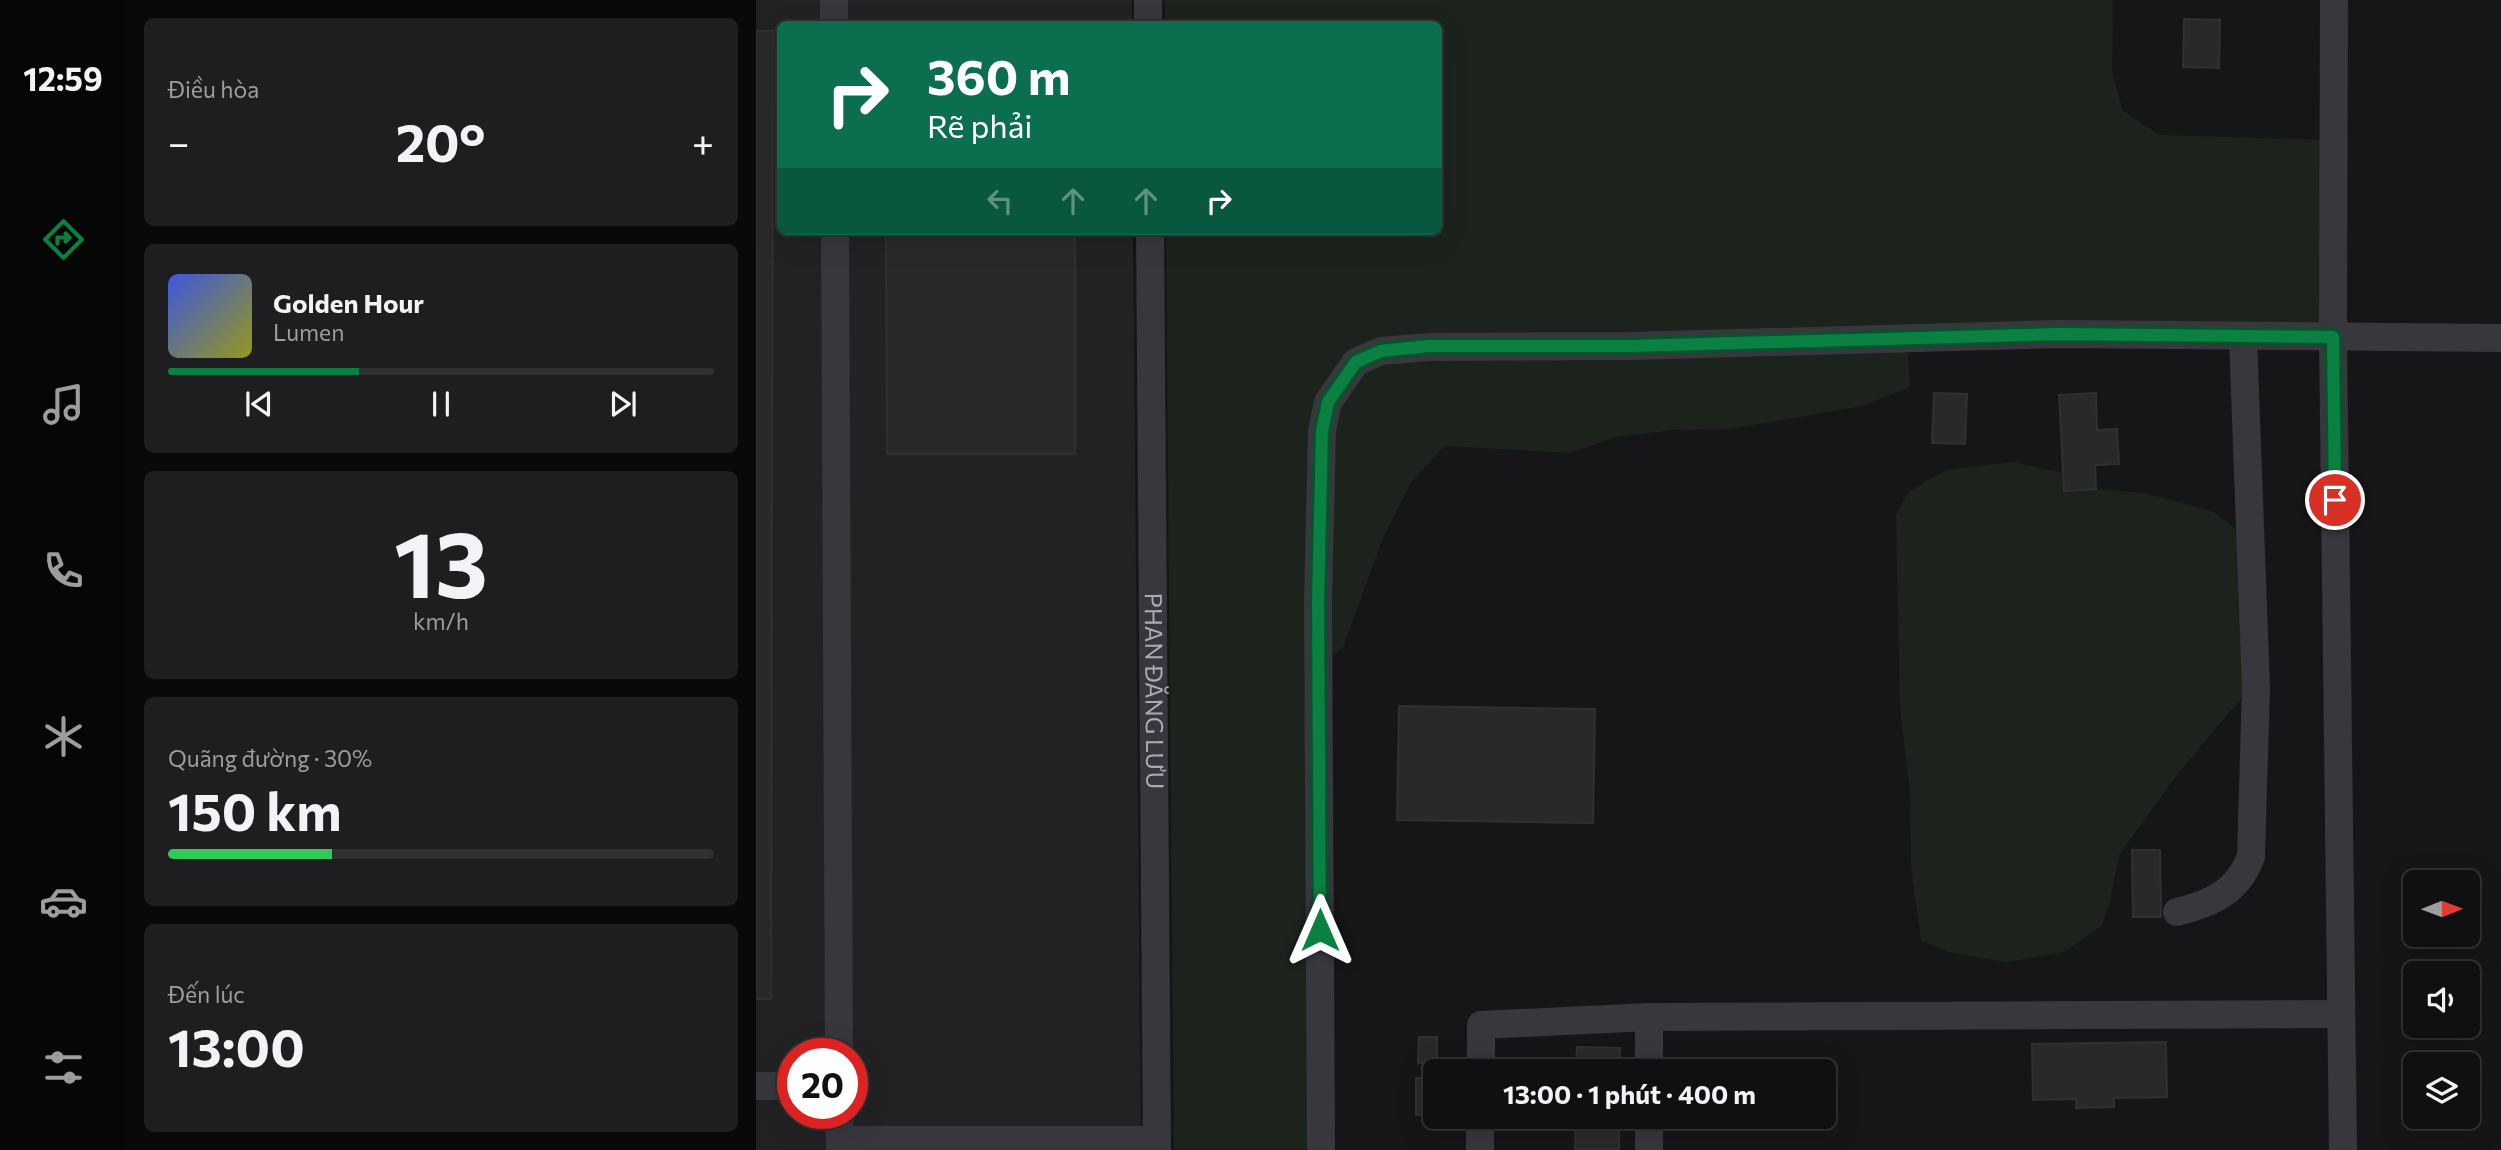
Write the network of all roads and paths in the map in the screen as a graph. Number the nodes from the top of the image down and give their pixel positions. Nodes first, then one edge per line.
1 (834, 0) edge
2 (1148, 0) edge
3 (2334, 0) edge
4 (834, 21) edge
5 (1149, 21) edge
6 (835, 235) edge
7 (1150, 235) edge
8 (2333, 337) junction
9 (2243, 338) junction
10 (2501, 338) edge
11 (2177, 912) dead end
12 (2341, 1014) junction
13 (1648, 1017) junction
14 (839, 1038) edge
15 (1481, 1059) edge
16 (1648, 1059) edge
17 (756, 1086) edge
18 (777, 1086) edge
19 (1480, 1129) edge
20 (1648, 1129) edge
21 (839, 1134) edge
22 (1157, 1145) edge
23 (1321, 1150) edge
24 (1480, 1150) edge
25 (1648, 1150) edge
26 (2343, 1150) edge

1 - 4 street
2 - 5 street
3 - 8 street
6 - 14 street
7 - 22 street, PHAN ĐĂNG LƯU
8 - 9 street
8 - 10 street
8 - 12 street
9 - 11 street
9 - 23 street
12 - 13 street
12 - 26 street
13 - 15 street
13 - 16 street
17 - 18 street
19 - 24 street
20 - 25 street
21 - 22 street

